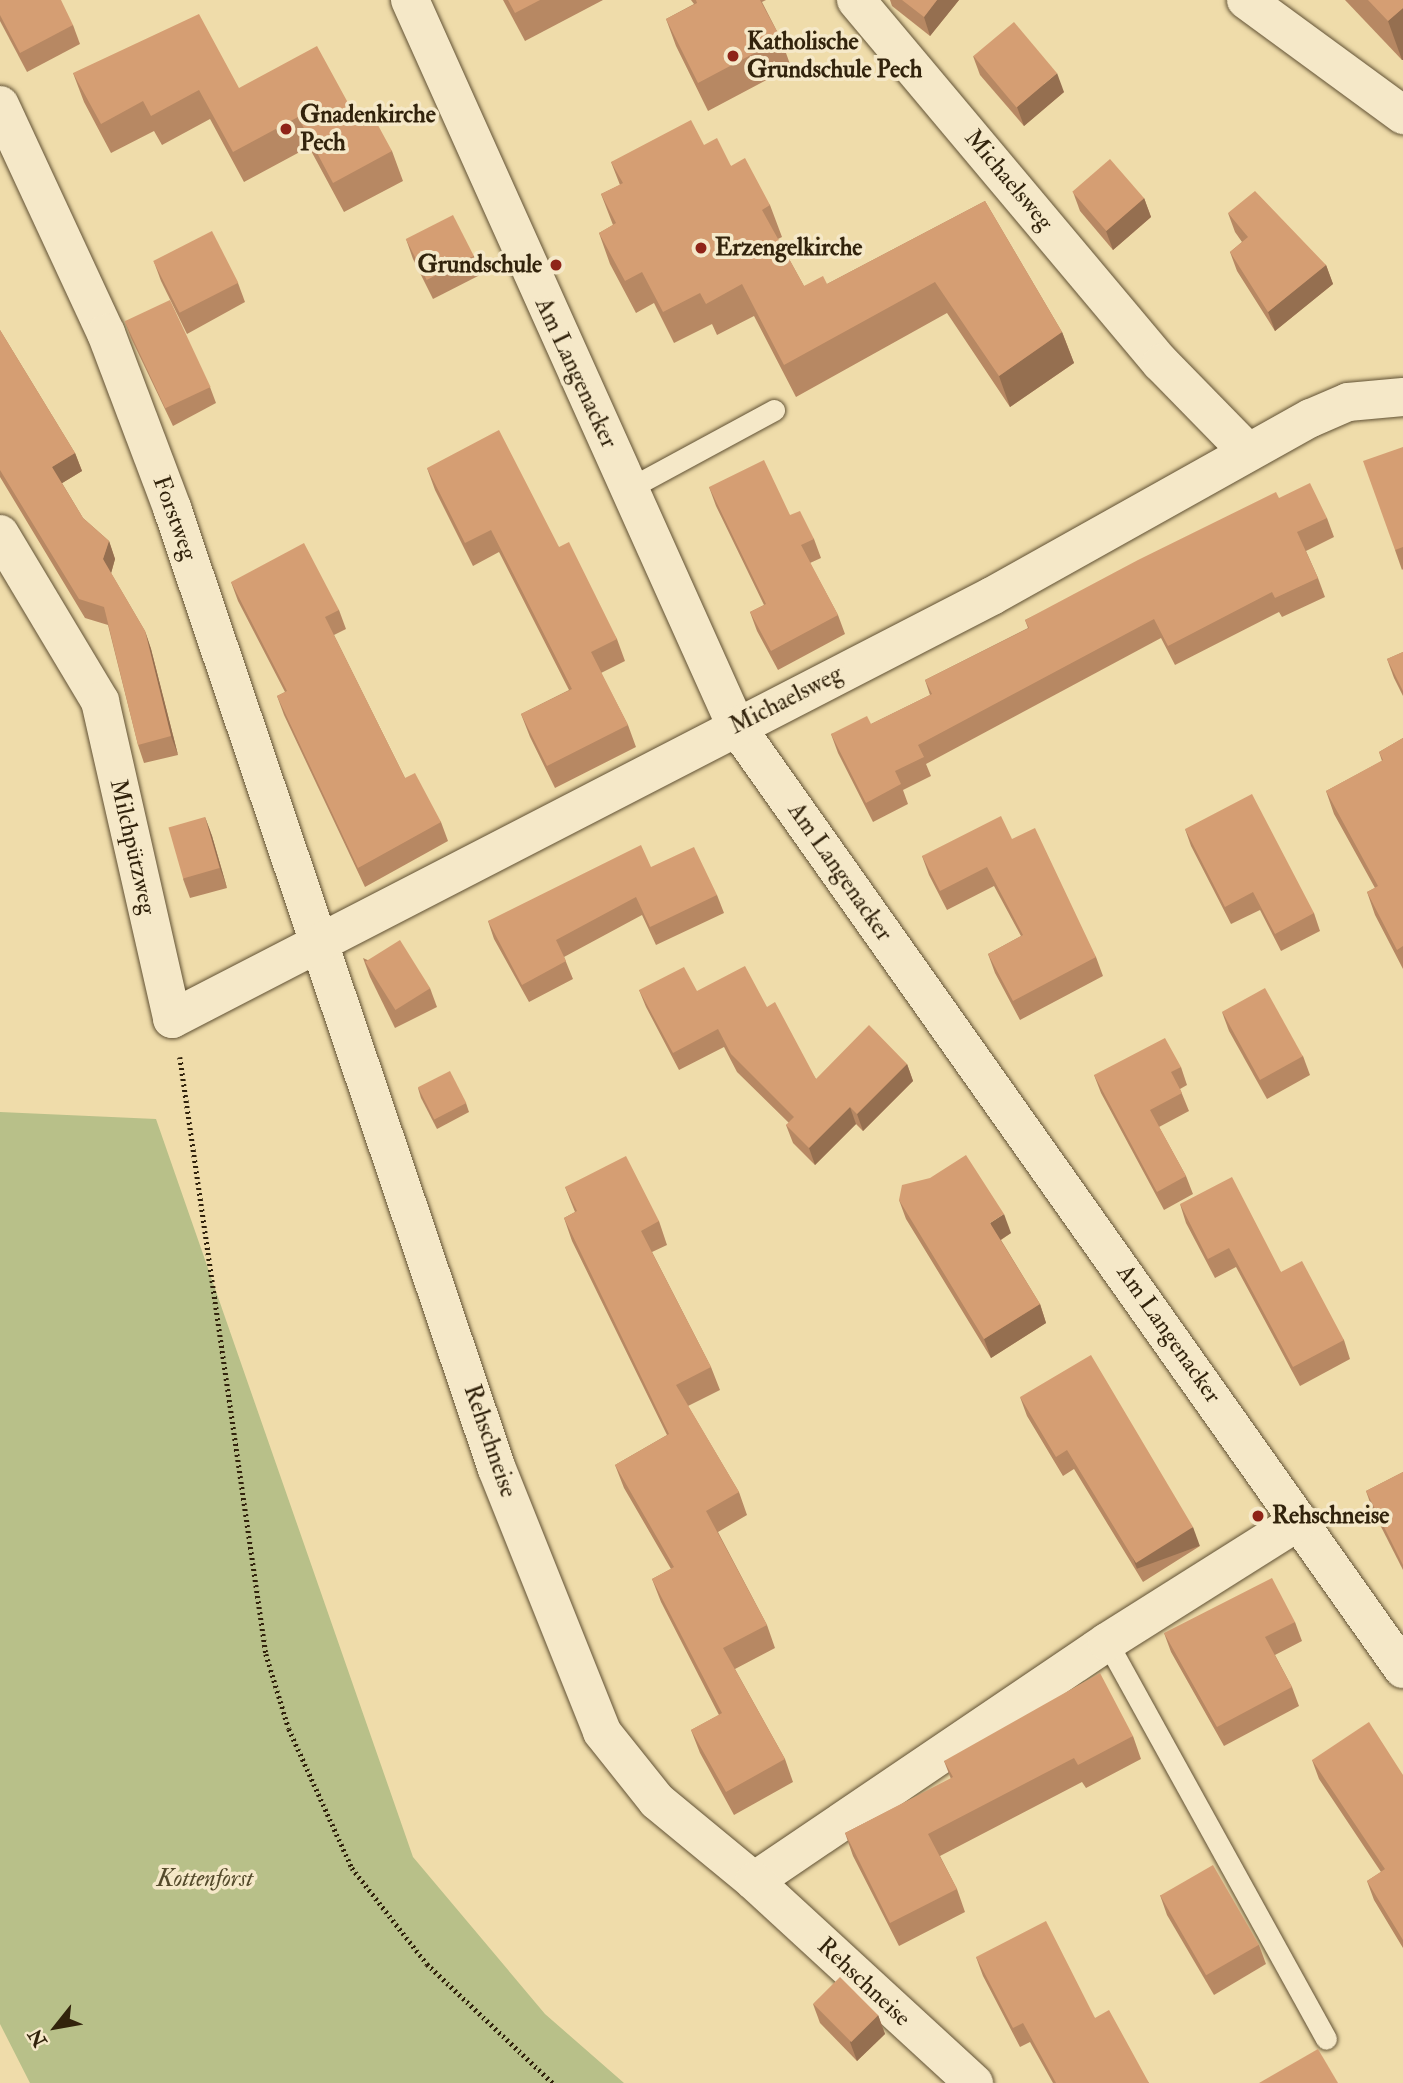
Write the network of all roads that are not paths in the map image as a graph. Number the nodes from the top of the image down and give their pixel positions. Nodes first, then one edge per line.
1 (410, 0) edge
2 (856, 0) edge
3 (1246, 0) edge
4 (0, 105) edge
5 (1403, 115) edge
6 (1403, 397) edge
7 (774, 410) dead end
8 (1248, 452) junction
9 (628, 489) junction
10 (0, 534) edge
11 (736, 726) junction
12 (321, 942) junction
13 (1299, 1521) junction
14 (1107, 1642) junction
15 (1403, 1669) edge
16 (754, 1881) junction
17 (1326, 2038) dead end
18 (974, 2083) edge

1 - 9 street, Am Langenacker
2 - 8 street, Michaelsweg
3 - 5 street
4 - 12 street, Forstweg
6 - 8 street, Michaelsweg
7 - 9 lane
8 - 11 street, Michaelsweg
9 - 11 street, Am Langenacker
10 - 12 street, Milchpützweg
11 - 12 street, Michaelsweg
11 - 13 street, Am Langenacker
12 - 16 street, Rehschneise
13 - 14 street
13 - 15 street, Am Langenacker
14 - 16 street
14 - 17 lane
16 - 18 street, Rehschneise

